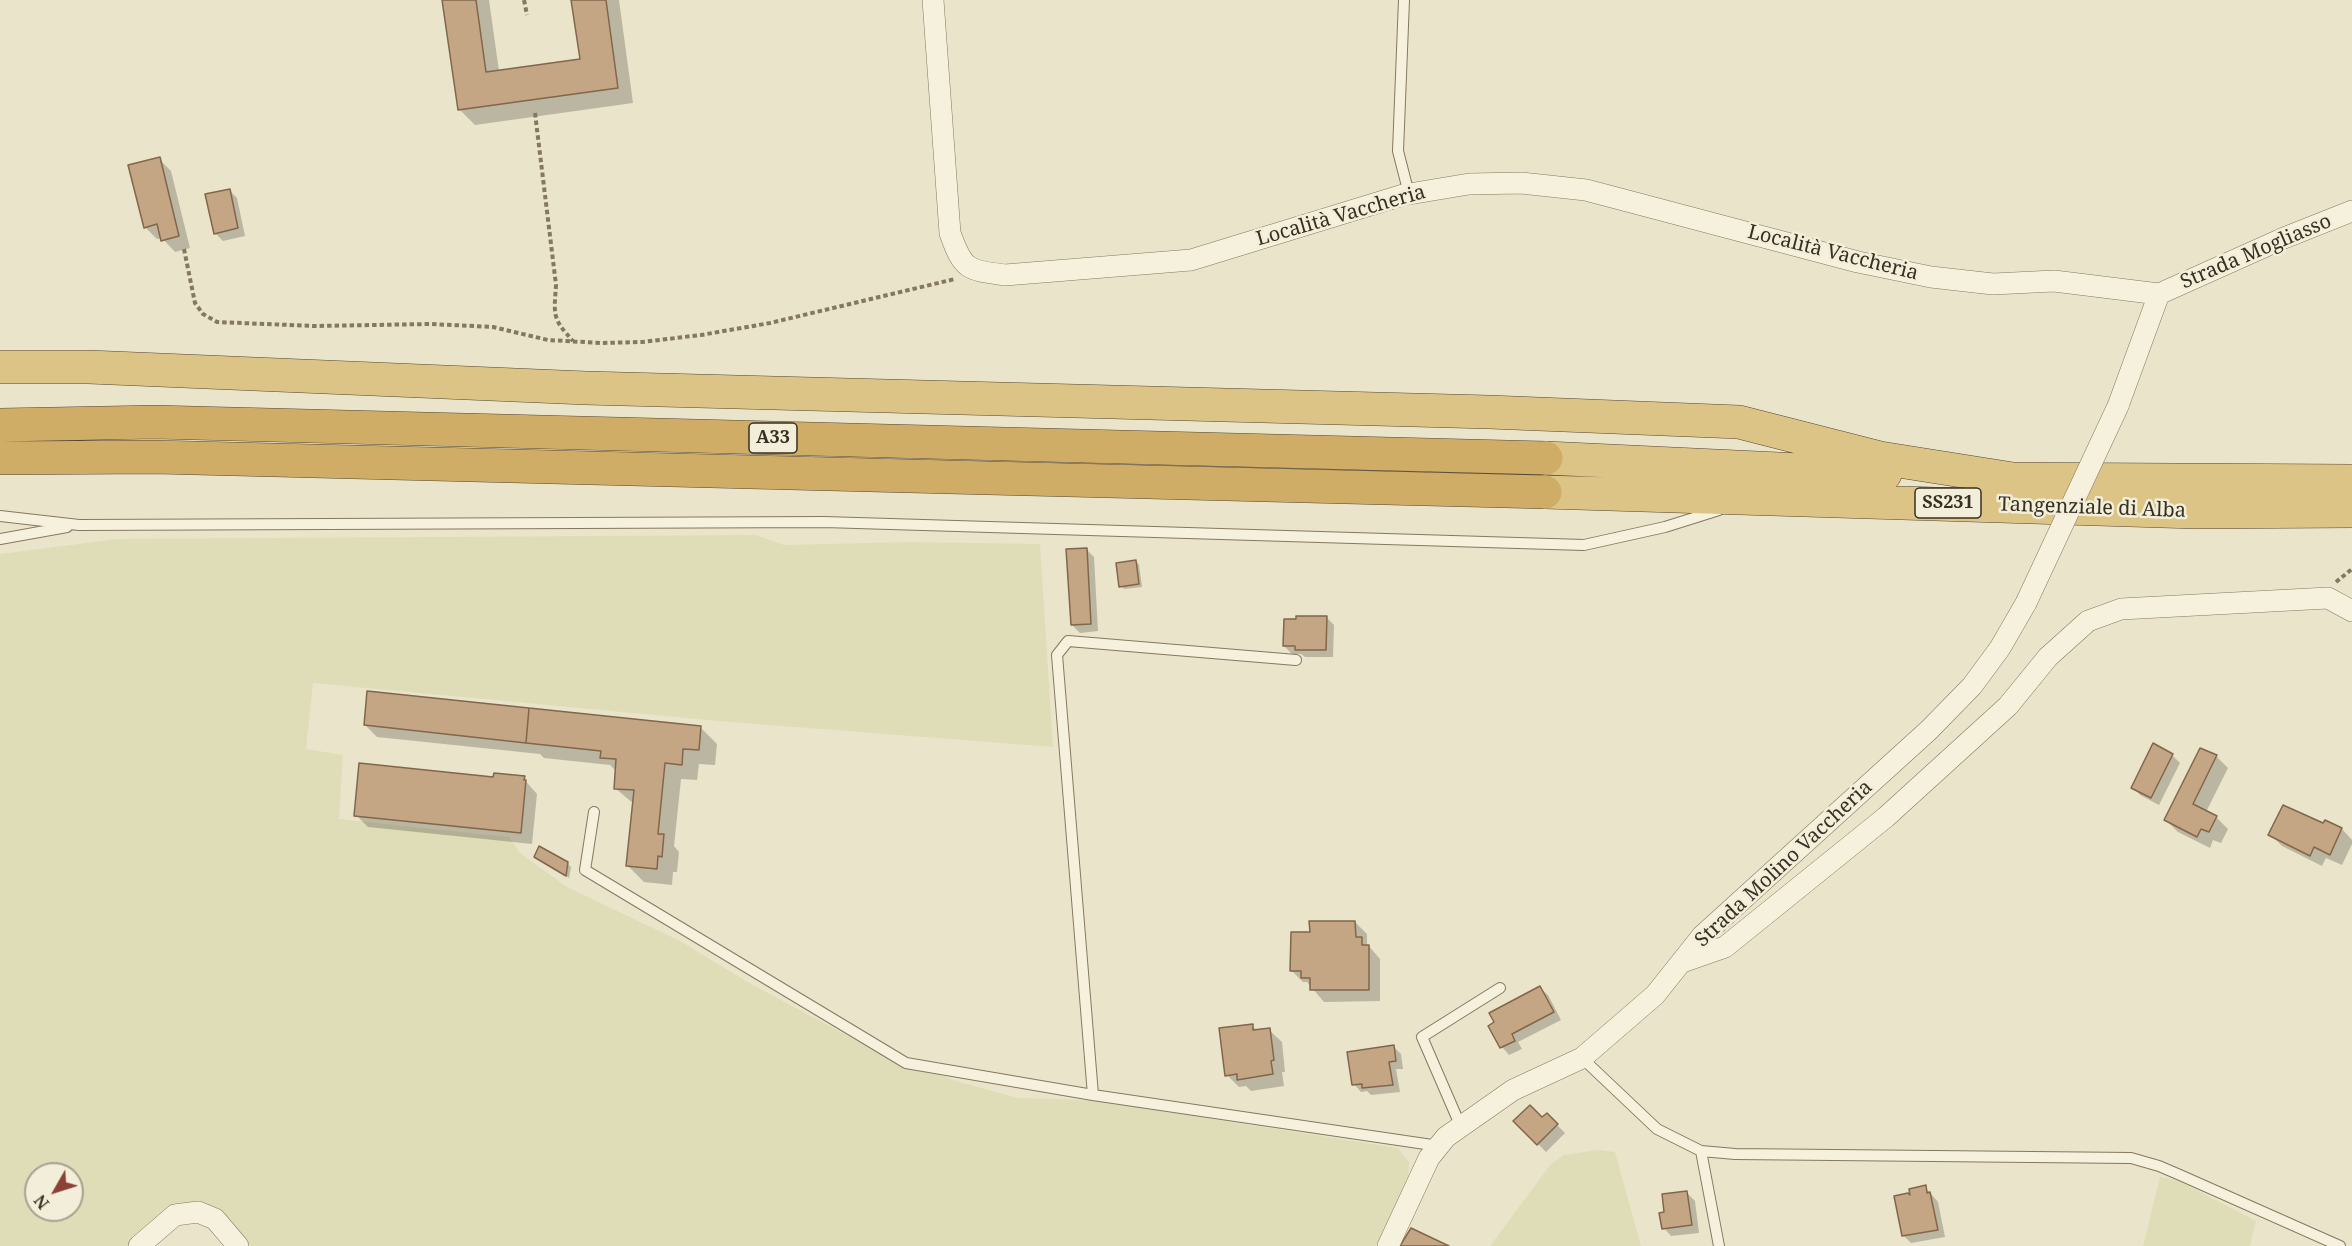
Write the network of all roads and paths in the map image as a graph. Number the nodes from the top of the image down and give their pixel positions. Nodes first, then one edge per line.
1 (524, 0) edge
2 (933, 0) edge
3 (1404, 0) edge
4 (527, 15) dead end
5 (535, 113) dead end
6 (1409, 194) junction
7 (2352, 211) edge
8 (184, 249) dead end
9 (975, 271) junction
10 (2159, 294) junction
11 (573, 341) junction
12 (0, 367) edge
13 (0, 425) edge
14 (0, 458) edge
15 (1546, 458) joint
16 (2019, 480) junction
17 (2352, 481) edge
18 (1545, 492) joint
19 (1760, 497) junction
20 (2352, 511) edge
21 (0, 516) edge
22 (79, 525) junction
23 (0, 539) edge
24 (2352, 611) edge
25 (1296, 660) dead end
26 (594, 812) dead end
27 (1681, 962) junction
28 (1500, 988) dead end
29 (1582, 1058) junction
30 (1093, 1095) junction
31 (1461, 1127) junction
32 (1439, 1146) junction
33 (1701, 1151) junction
34 (139, 1246) edge
35 (238, 1246) edge
36 (1388, 1246) edge
37 (1719, 1246) edge
38 (2340, 1246) edge

1 - 4 path
2 - 9 street
3 - 6 lane
5 - 11 path
6 - 9 street, Località Vaccheria
6 - 10 street, Località Vaccheria
7 - 10 street, Strada Mogliasso
8 - 11 path
9 - 11 path
10 - 27 street, Strada Molino Vaccheria, bridge
12 - 16 highway
13 - 15 highway, A33
14 - 18 highway, A33
15 - 16 highway, SS231
16 - 17 highway, SS231
18 - 19 highway, Tangenziale di Alba / SS231
19 - 20 highway, Tangenziale di Alba / SS231
19 - 22 lane
21 - 22 lane
22 - 23 lane
24 - 27 street, Strada Molino Vaccheria
25 - 30 lane
26 - 30 lane
27 - 29 street
28 - 31 lane
29 - 31 street
29 - 33 lane
30 - 32 lane
31 - 32 street
32 - 36 street
33 - 37 lane
33 - 38 lane
34 - 35 street

